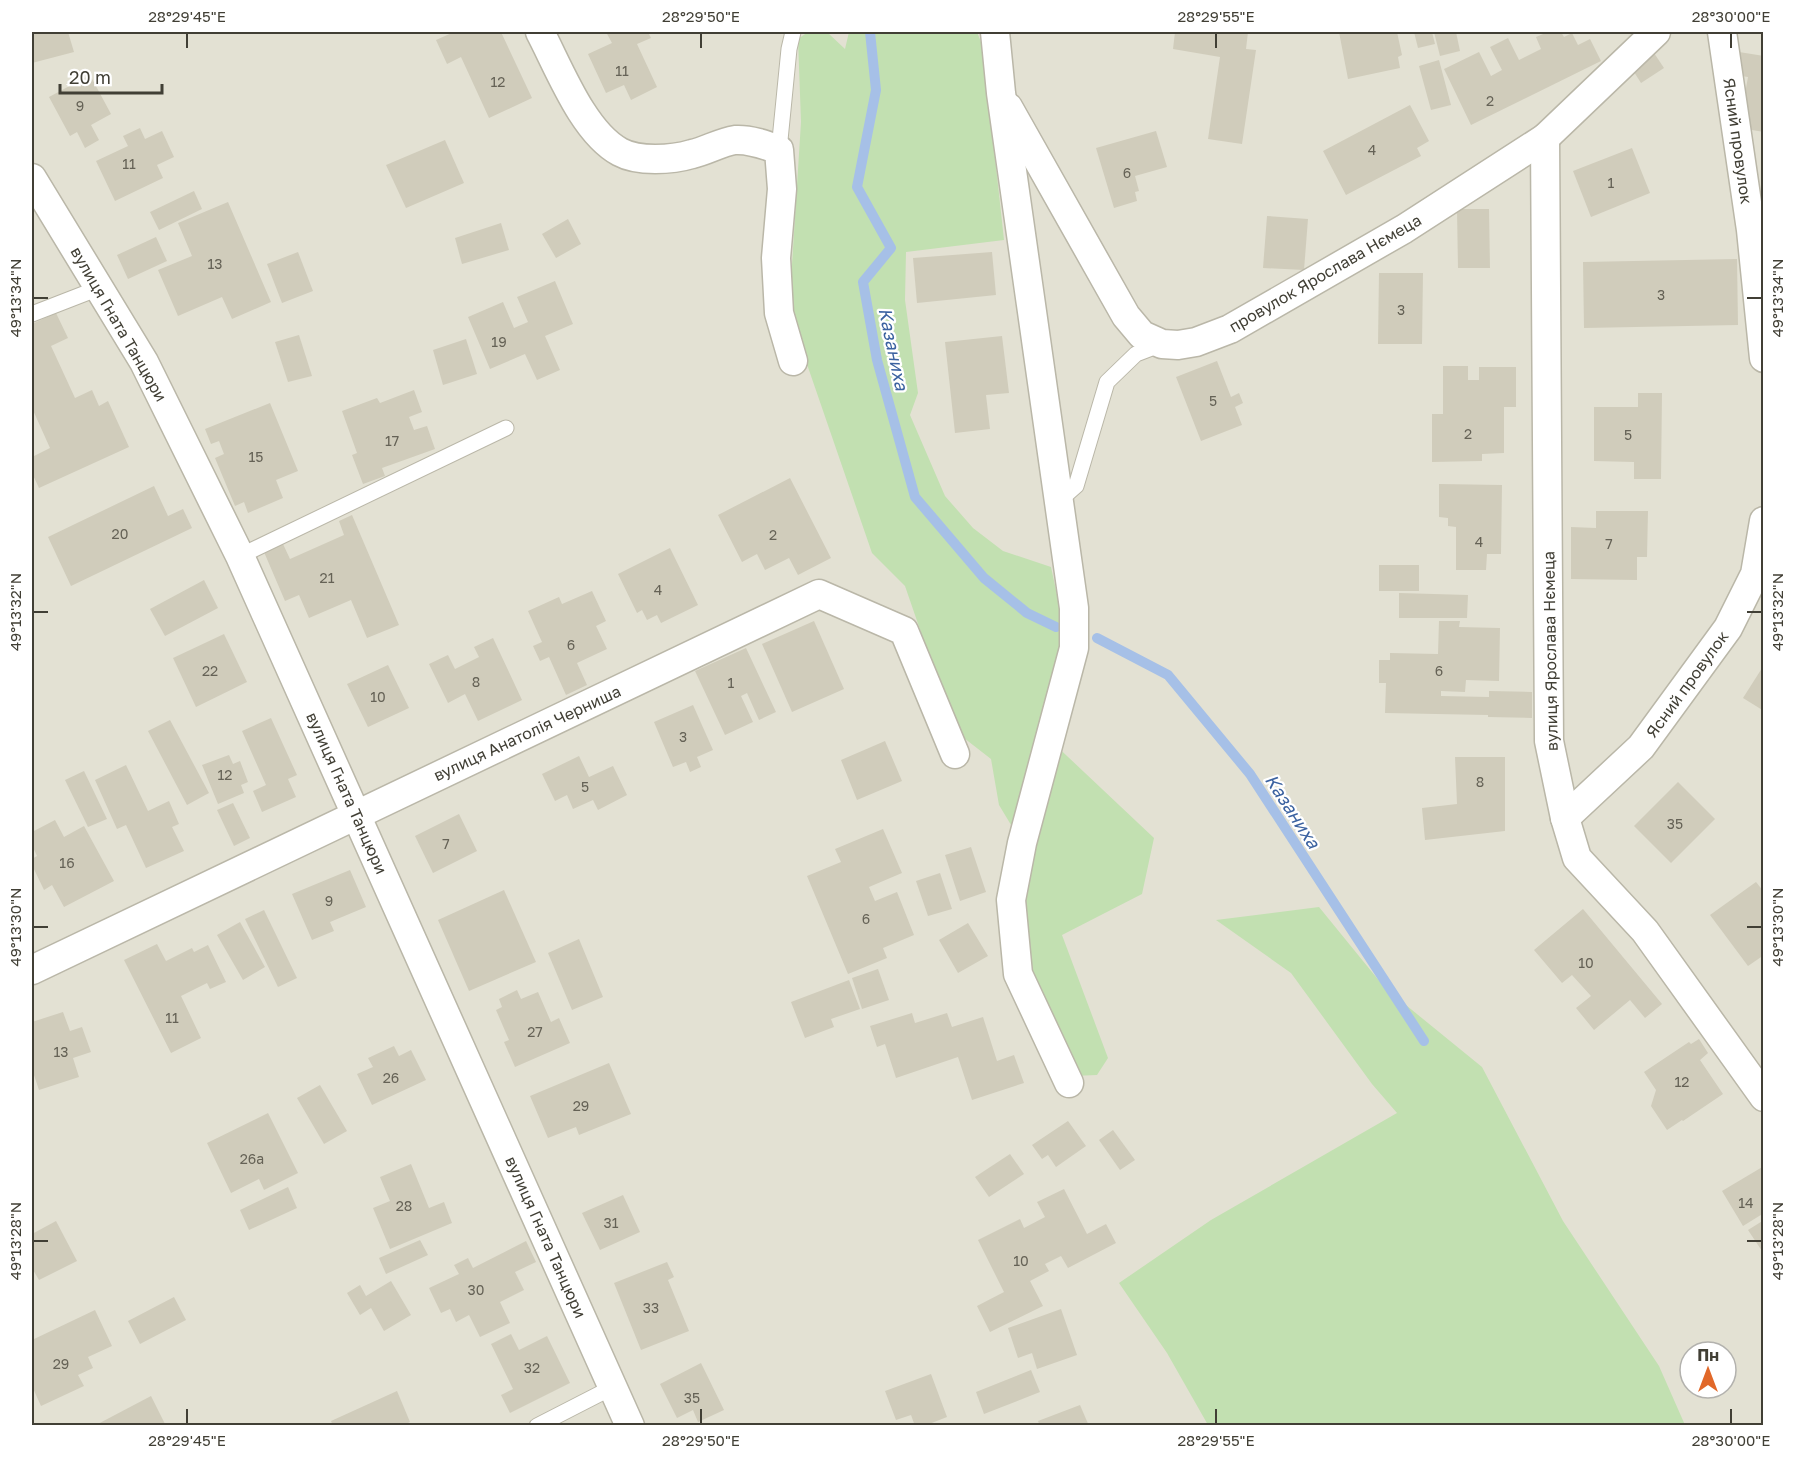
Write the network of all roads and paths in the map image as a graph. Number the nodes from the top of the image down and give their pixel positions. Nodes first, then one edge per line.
1 (540, 32) edge
2 (793, 32) edge
3 (995, 32) edge
4 (1656, 32) edge
5 (1722, 32) edge
6 (1001, 93) junction
7 (1545, 138) junction
8 (780, 150) junction
9 (32, 178) edge
10 (1757, 232) edge
11 (99, 288) junction
12 (32, 314) edge
13 (1162, 345) junction
14 (1764, 358) edge
15 (793, 361) dead end
16 (506, 428) dead end
17 (1059, 501) junction
18 (1764, 521) edge
19 (240, 556) junction
20 (956, 754) dead end
21 (356, 814) junction
22 (1565, 818) junction
23 (32, 970) edge
24 (1069, 1083) dead end
25 (1764, 1097) edge
26 (613, 1387) junction
27 (537, 1425) edge
28 (630, 1425) edge

1 - 8 street
2 - 8 lane
3 - 6 street
4 - 7 street, провулок Ярослава Нємеца
5 - 10 street, Ясний провулок
6 - 13 street
6 - 17 street
7 - 13 street, провулок Ярослава Нємеца
7 - 22 street, вулиця Ярослава Нємеца
8 - 15 street
9 - 11 street, вулиця Гната Танцюри
10 - 14 street, Ясний провулок
11 - 12 lane
11 - 19 street, вулиця Гната Танцюри
13 - 17 lane
16 - 19 lane
17 - 24 street
18 - 22 street, Ясний провулок
19 - 21 street, вулиця Гната Танцюри
20 - 21 street, вулиця Анатолія Черниша
21 - 23 street, вулиця Анатолія Черниша
21 - 26 street, вулиця Гната Танцюри
22 - 25 street, вулиця Ярослава Нємеца
26 - 27 lane
26 - 28 street, вулиця Гната Танцюри

